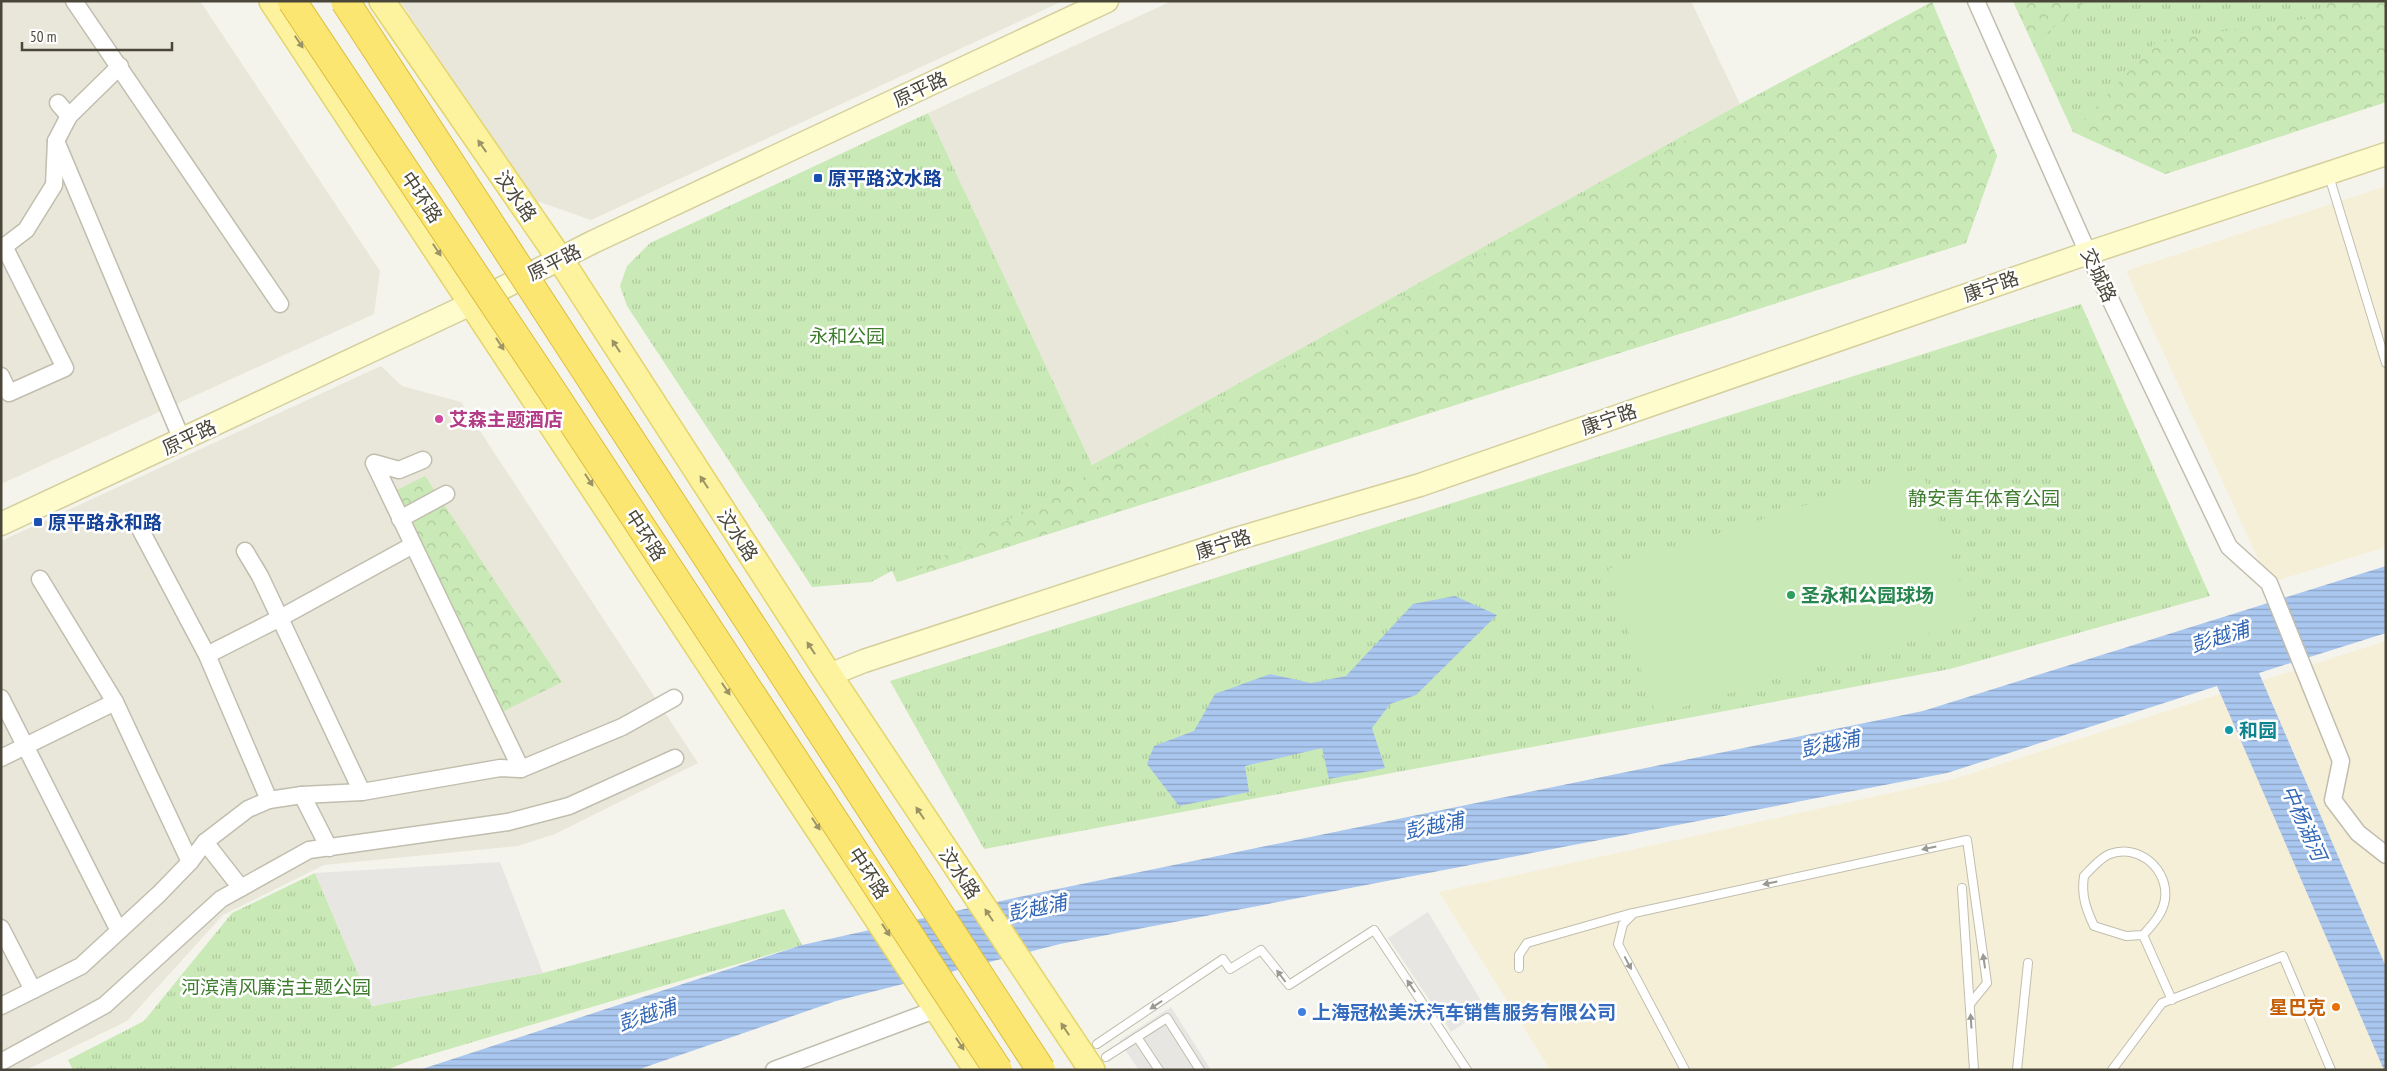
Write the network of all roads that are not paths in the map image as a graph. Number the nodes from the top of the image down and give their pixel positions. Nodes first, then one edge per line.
1 (74, 1) edge
2 (272, 1) edge
3 (292, 1) edge
4 (307, 1) edge
5 (330, 1) edge
6 (345, 1) edge
7 (382, 1) edge
8 (1107, 1) edge
9 (1976, 1) edge
10 (120, 66) junction
11 (56, 141) junction
12 (2386, 154) edge
13 (2328, 173) junction
14 (3, 248) edge
15 (2088, 253) junction
16 (560, 259) junction
17 (507, 285) junction
18 (473, 303) junction
19 (280, 304) dead end
20 (2386, 363) edge
21 (1, 376) edge
22 (182, 440) junction
23 (423, 460) dead end
24 (446, 494) dead end
25 (400, 519) junction
26 (1, 524) edge
27 (138, 525) dead end
28 (413, 545) junction
29 (246, 551) dead end
30 (679, 564) junction
31 (40, 579) dead end
32 (280, 618) junction
33 (703, 654) junction
34 (207, 655) junction
35 (828, 675) junction
36 (1, 698) edge
37 (674, 698) dead end
38 (115, 702) junction
39 (25, 746) junction
40 (1, 758) edge
41 (675, 758) dead end
42 (521, 769) junction
43 (362, 792) junction
44 (302, 795) junction
45 (269, 800) junction
46 (205, 842) junction
47 (329, 848) junction
48 (2386, 855) edge
49 (190, 862) junction
50 (893, 879) junction
51 (241, 888) junction
52 (1962, 888) dead end
53 (1634, 912) junction
54 (1, 928) edge
55 (119, 931) junction
56 (2143, 935) junction
57 (2028, 963) dead end
58 (1519, 968) dead end
59 (32, 990) junction
60 (930, 999) junction
61 (2172, 1000) junction
62 (974, 1002) junction
63 (1970, 1004) junction
64 (1, 1006) edge
65 (1137, 1037) junction
66 (1097, 1044) dead end
67 (1, 1062) edge
68 (1099, 1063) edge
69 (774, 1070) edge
70 (976, 1070) edge
71 (998, 1070) edge
72 (1009, 1070) edge
73 (1027, 1070) edge
74 (1041, 1070) edge
75 (1158, 1070) edge
76 (1200, 1070) edge
77 (1467, 1070) edge
78 (1686, 1070) edge
79 (1974, 1070) edge
80 (2017, 1070) edge
81 (2112, 1070) edge
82 (2331, 1070) edge

1 - 10 street
2 -> 18 main road
3 - 71 highway, 中环路, bridge
4 - 17 main road
5 - 17 main road
6 - 74 highway, 中环路, bridge
16 -> 7 main road, 汶水路
8 - 16 street, 原平路
9 - 15 street, 交城路
10 - 11 street
10 - 19 street
11 - 14 street
11 - 22 street
12 - 13 street, 康宁路
13 - 15 street, 康宁路
13 - 20 lane
14 - 21 street
15 - 35 street, 康宁路
15 - 48 street, 交城路
16 - 17 street, 原平路
35 -> 16 main road, 汶水路
17 - 18 street, 原平路
17 - 30 main road
17 - 50 main road
18 - 22 street, 原平路
18 -> 33 main road
22 - 26 street, 原平路
23 - 25 street
24 - 25 street
25 - 28 street
27 - 34 street
28 - 32 street
28 - 42 street
29 - 32 street
30 - 33 main road
30 - 50 main road
31 - 38 street
32 - 34 street
32 - 43 street
33 -> 60 main road
34 - 45 street
68 -> 35 main road, 汶水路
36 - 39 street
37 - 42 street
38 - 39 street
38 - 49 street
39 - 40 street
39 - 55 street
41 - 47 street
42 - 43 street
43 - 44 street
44 - 45 street
44 - 47 street
45 - 46 street
46 - 49 street
46 - 51 street
47 - 51 street
49 - 55 street
50 - 62 main road
51 - 67 street
52 - 63 lane
53 - 58 lane
63 -> 53 lane
53 -> 78 lane
54 - 59 street
55 - 59 street
56 - 56 lane
56 - 61 lane
57 - 80 lane
59 - 64 street
60 - 69 street
60 -> 70 main road
61 - 81 lane
61 - 82 lane
62 - 72 main road
62 - 73 main road
79 -> 63 lane
65 - 68 lane
65 - 75 lane
65 - 76 lane
77 -> 66 lane

